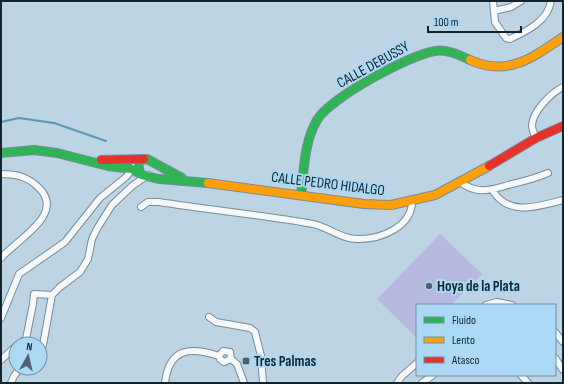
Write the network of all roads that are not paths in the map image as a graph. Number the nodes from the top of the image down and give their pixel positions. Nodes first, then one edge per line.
1 (493, 1) edge
2 (521, 1) edge
3 (551, 1) edge
4 (494, 11) junction
5 (563, 37) edge
6 (563, 87) edge
7 (563, 120) edge
8 (563, 126) edge
9 (547, 132) junction
10 (536, 138) junction
11 (1, 153) edge
12 (144, 159) junction
13 (90, 160) junction
14 (153, 163) junction
15 (136, 169) junction
16 (548, 173) dead end
17 (1, 174) edge
18 (148, 175) junction
19 (185, 180) junction
20 (460, 182) junction
21 (493, 191) junction
22 (301, 195) junction
23 (563, 200) edge
24 (412, 202) junction
25 (141, 207) dead end
26 (1, 258) edge
27 (52, 296) junction
28 (490, 304) edge
29 (507, 304) edge
30 (209, 317) dead end
31 (1, 318) edge
32 (556, 333) edge
33 (27, 336) edge
34 (45, 336) edge
35 (563, 342) edge
36 (556, 360) edge
37 (416, 364) edge
38 (563, 370) edge
39 (431, 376) edge
40 (165, 383) edge
41 (244, 383) edge
42 (263, 383) edge
43 (397, 383) edge
44 (422, 383) edge

1 - 4 street
2 - 4 street
3 - 4 street
5 - 22 street, CALLE DEBUSSY
6 - 10 street
7 - 9 street, CALLE PEDRO HIDALGO
8 - 9 street, CALLE PEDRO HIDALGO
9 - 10 street, CALLE PEDRO HIDALGO
10 - 20 street, CALLE PEDRO HIDALGO
11 - 13 street
12 - 13 street
12 - 14 street
12 - 15 street
13 - 15 street, CALLE PEDRO HIDALGO
14 - 18 street
14 - 19 street
15 - 18 street, CALLE PEDRO HIDALGO
15 - 31 street
16 - 21 street
17 - 26 street
18 - 19 street, CALLE PEDRO HIDALGO
18 - 27 street
19 - 22 street, CALLE PEDRO HIDALGO
20 - 21 street
20 - 24 street, CALLE PEDRO HIDALGO
21 - 23 street
22 - 24 street, CALLE PEDRO HIDALGO
24 - 25 street
27 - 33 street
27 - 34 street
28 - 29 street
30 - 42 street
32 - 35 street
36 - 38 street
37 - 43 street
39 - 44 street
40 - 41 street

